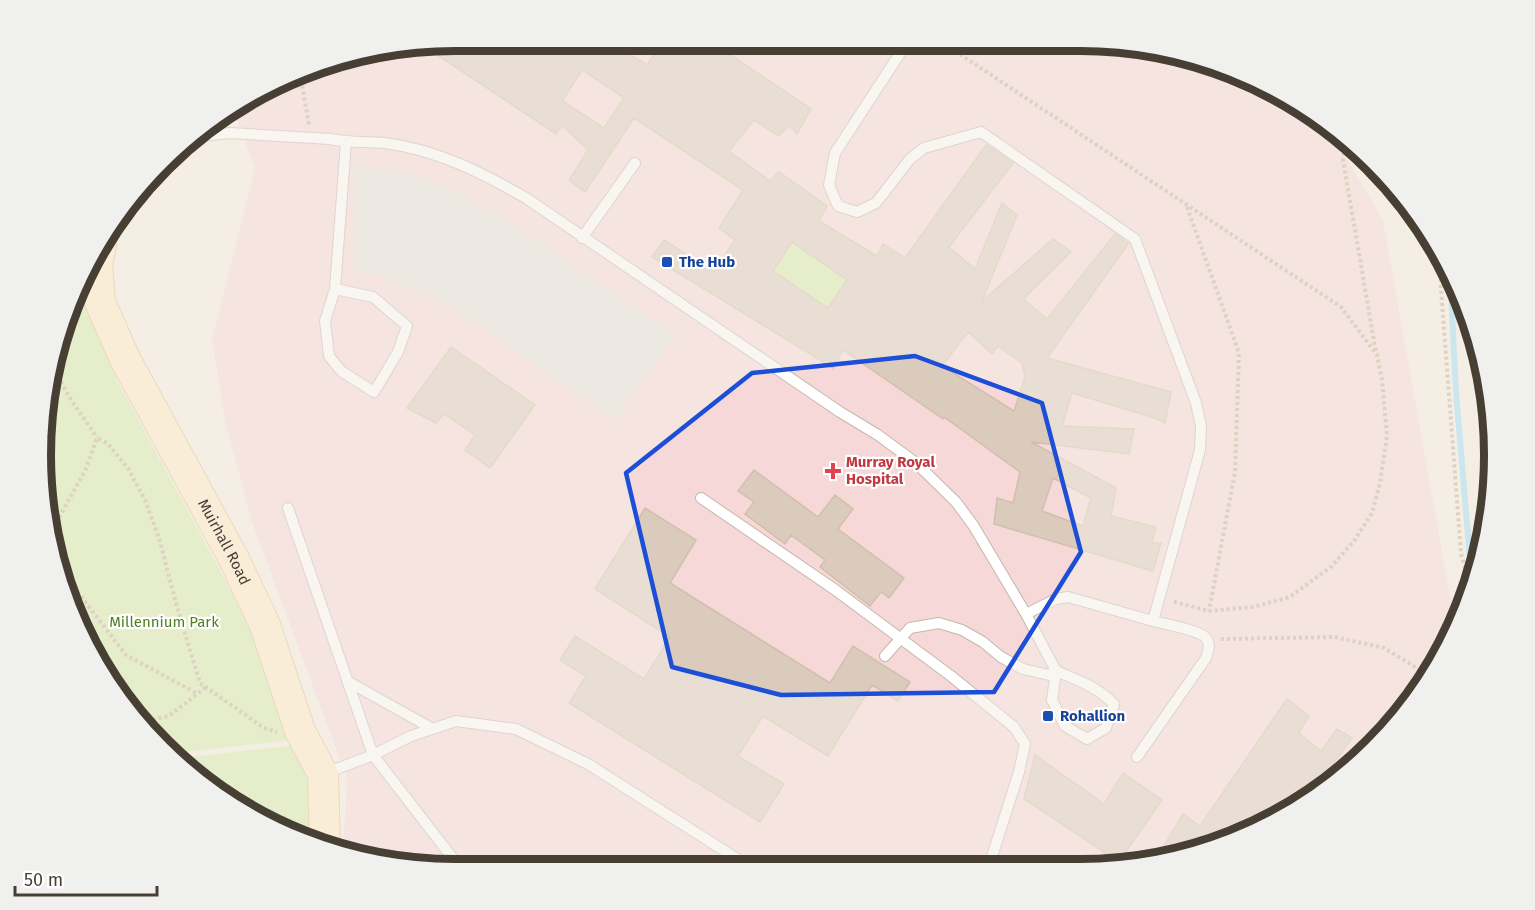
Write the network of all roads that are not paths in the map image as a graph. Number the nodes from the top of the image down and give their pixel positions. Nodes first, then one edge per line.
1 (901, 51) edge
2 (207, 135) edge
3 (346, 142) junction
4 (635, 163) dead end
5 (582, 238) junction
6 (98, 266) edge
7 (335, 289) junction
8 (701, 498) dead end
9 (288, 508) dead end
10 (1026, 614) junction
11 (1153, 621) junction
12 (901, 639) junction
13 (885, 656) dead end
14 (1056, 671) junction
15 (347, 681) junction
16 (433, 729) junction
17 (373, 755) junction
18 (1137, 757) dead end
19 (323, 774) junction
20 (325, 838) edge
21 (453, 859) edge
22 (737, 859) edge
23 (990, 859) edge

1 - 11 lane
2 - 3 lane
3 - 5 lane
3 - 7 lane
4 - 5 lane
5 - 10 lane
6 - 19 street, Muirhall Road
7 - 7 lane
8 - 12 lane
9 - 15 lane
10 - 11 lane
10 - 14 lane
11 - 18 lane
12 - 13 lane
12 - 14 lane
12 - 23 lane
14 - 14 lane
15 - 16 lane
15 - 17 lane
16 - 17 lane
16 - 22 lane
17 - 19 lane
17 - 21 lane
19 - 20 street, Muirhall Road

